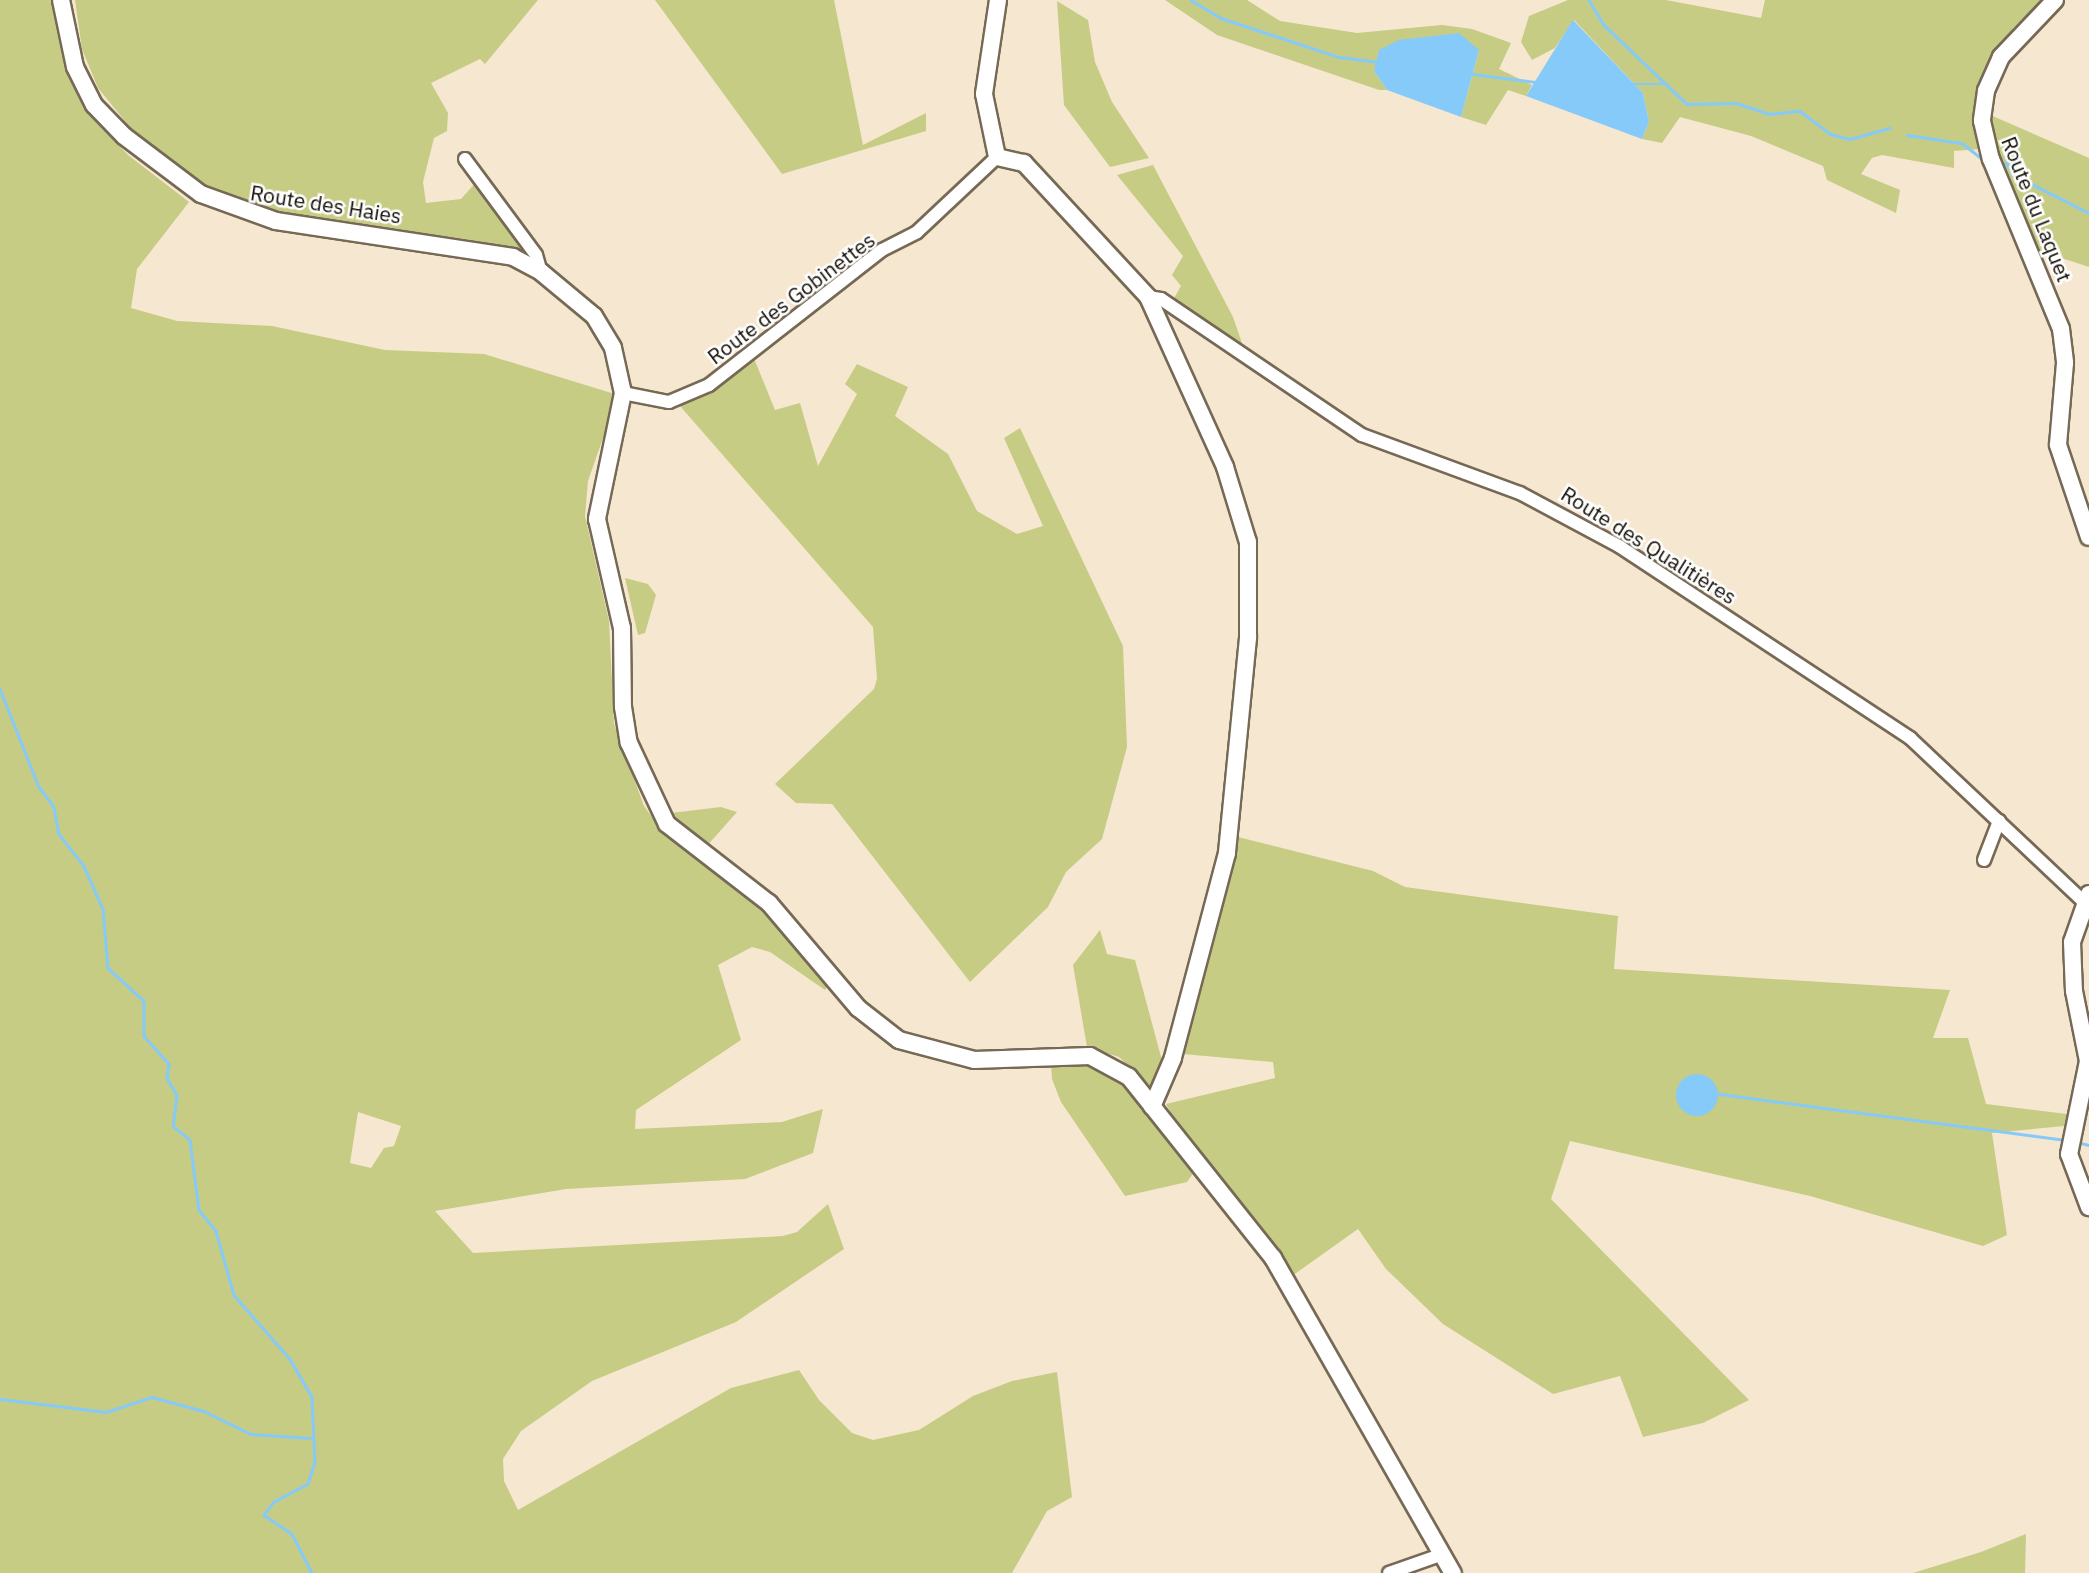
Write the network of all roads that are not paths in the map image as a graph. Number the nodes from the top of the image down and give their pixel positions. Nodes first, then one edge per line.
1 (61, 0) edge
2 (998, 0) edge
3 (2055, 0) edge
4 (997, 157) junction
5 (465, 159) dead end
6 (541, 272) junction
7 (1148, 297) junction
8 (623, 393) junction
9 (2089, 537) edge
10 (1999, 821) junction
11 (1984, 860) dead end
12 (2087, 898) edge
13 (2082, 931) edge
14 (2084, 1014) edge
15 (1152, 1107) junction
16 (2089, 1207) edge
17 (1443, 1554) junction
18 (1389, 1573) edge
19 (1453, 1573) edge

1 - 6 street, Route des Haies
2 - 4 street
3 - 9 street, Route du Laquet
4 - 7 street, Route des Qualitières
4 - 8 street, Route des Gobinettes
5 - 6 street
6 - 8 street, Route des Haies
7 - 10 street, Route des Qualitières
7 - 15 street
8 - 15 street
10 - 11 street
10 - 12 street, Route des Qualitières
12 - 13 street
13 - 14 street
14 - 16 street
15 - 17 street
17 - 18 street
17 - 19 street

